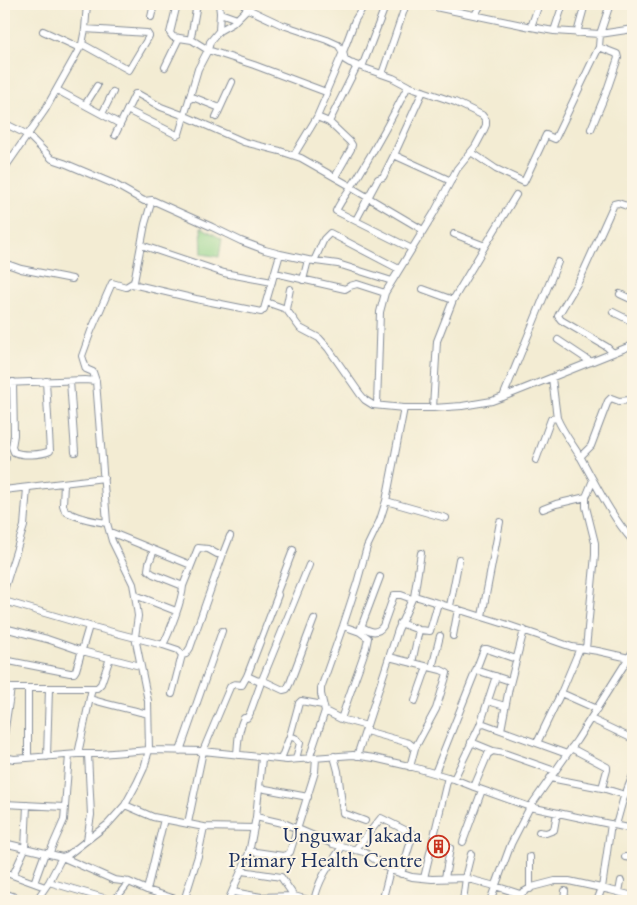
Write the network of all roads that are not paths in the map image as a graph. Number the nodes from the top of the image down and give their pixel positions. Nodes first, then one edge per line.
1 (87, 4) edge
2 (154, 4) edge
3 (178, 4) edge
4 (197, 4) edge
5 (219, 4) edge
6 (365, 4) edge
7 (386, 4) edge
8 (406, 4) edge
9 (421, 4) edge
10 (481, 4) edge
11 (539, 4) edge
12 (563, 4) edge
13 (585, 4) edge
14 (610, 4) edge
15 (248, 5) edge
16 (220, 13) junction
17 (474, 15) junction
18 (151, 17) dead end
19 (237, 19) junction
20 (531, 27) junction
21 (85, 29) junction
22 (633, 29) edge
23 (43, 31) dead end
24 (219, 31) junction
25 (554, 31) junction
26 (577, 33) junction
27 (600, 34) junction
28 (179, 38) junction
29 (192, 40) junction
30 (81, 46) junction
31 (599, 47) junction
32 (208, 50) junction
33 (343, 52) junction
34 (353, 64) junction
35 (165, 67) dead end
36 (362, 67) junction
37 (382, 74) junction
38 (232, 82) dead end
39 (97, 86) dead end
40 (408, 86) junction
41 (57, 90) junction
42 (423, 91) junction
43 (113, 92) dead end
44 (326, 92) junction
45 (190, 96) junction
46 (85, 105) junction
47 (220, 108) junction
48 (127, 110) junction
49 (102, 114) junction
50 (185, 116) junction
51 (216, 117) dead end
52 (317, 117) junction
53 (329, 122) junction
54 (120, 124) junction
55 (4, 125) edge
56 (591, 129) dead end
57 (28, 135) junction
58 (115, 135) dead end
59 (470, 152) junction
60 (294, 155) junction
61 (394, 155) junction
62 (4, 168) edge
63 (335, 177) junction
64 (451, 181) junction
65 (352, 187) junction
66 (516, 195) dead end
67 (367, 198) junction
68 (152, 200) junction
69 (633, 208) edge
70 (356, 220) junction
71 (423, 230) junction
72 (454, 234) dead end
73 (141, 245) junction
74 (485, 246) junction
75 (412, 249) junction
76 (280, 254) junction
77 (311, 261) junction
78 (558, 262) dead end
79 (4, 263) edge
80 (399, 269) junction
81 (275, 273) junction
82 (72, 278) dead end
83 (303, 280) junction
84 (392, 280) junction
85 (272, 282) junction
86 (132, 284) junction
87 (290, 289) dead end
88 (423, 289) dead end
89 (385, 293) junction
90 (620, 294) dead end
91 (633, 299) edge
92 (453, 300) junction
93 (266, 302) junction
94 (286, 309) junction
95 (613, 312) dead end
96 (633, 322) edge
97 (558, 340) dead end
98 (633, 345) edge
99 (613, 354) junction
100 (591, 362) junction
101 (552, 378) junction
102 (46, 381) junction
103 (70, 381) junction
104 (96, 381) junction
105 (13, 382) junction
106 (4, 383) edge
107 (633, 395) edge
108 (502, 397) junction
109 (377, 405) junction
110 (404, 408) junction
111 (433, 408) junction
112 (557, 418) junction
113 (75, 452) dead end
114 (580, 457) junction
115 (536, 460) dead end
116 (104, 478) junction
117 (593, 480) junction
118 (64, 483) junction
119 (27, 488) junction
120 (4, 490) edge
121 (586, 497) junction
122 (386, 501) junction
123 (543, 509) dead end
124 (446, 518) dead end
125 (500, 522) dead end
126 (107, 523) junction
127 (110, 532) junction
128 (230, 536) dead end
129 (633, 541) edge
130 (154, 550) junction
131 (293, 550) dead end
132 (421, 553) dead end
133 (223, 554) junction
134 (459, 559) dead end
135 (309, 564) dead end
136 (191, 565) junction
137 (380, 577) dead end
138 (183, 586) junction
139 (4, 590) edge
140 (135, 595) junction
141 (413, 598) junction
142 (4, 601) edge
143 (438, 603) junction
144 (450, 606) junction
145 (458, 609) junction
146 (176, 611) junction
147 (482, 616) junction
148 (314, 619) dead end
149 (400, 623) junction
150 (89, 626) junction
151 (343, 626) junction
152 (4, 628) edge
153 (361, 629) junction
154 (419, 630) junction
155 (524, 630) junction
156 (222, 631) dead end
157 (440, 636) dead end
158 (452, 636) dead end
159 (135, 637) junction
160 (163, 644) junction
161 (583, 649) junction
162 (82, 651) junction
163 (633, 651) edge
164 (182, 656) junction
165 (389, 657) junction
166 (110, 658) junction
167 (629, 658) junction
168 (516, 659) junction
169 (4, 660) edge
170 (412, 663) junction
171 (140, 666) junction
172 (429, 667) junction
173 (476, 670) junction
174 (246, 676) junction
175 (496, 676) junction
176 (262, 680) junction
177 (510, 681) junction
178 (4, 686) edge
179 (11, 688) junction
180 (28, 688) junction
181 (49, 688) junction
182 (92, 688) junction
183 (561, 693) junction
184 (172, 694) dead end
185 (90, 699) junction
186 (488, 700) junction
187 (415, 701) dead end
188 (6, 705) edge
189 (505, 706) junction
190 (324, 708) junction
191 (597, 709) junction
192 (148, 714) junction
193 (591, 718) junction
194 (341, 719) junction
195 (480, 725) junction
196 (366, 728) junction
197 (501, 730) junction
198 (4, 735) edge
199 (290, 736) junction
200 (633, 739) edge
201 (471, 742) junction
202 (537, 743) junction
203 (415, 748) junction
204 (149, 750) junction
205 (180, 751) junction
206 (203, 751) junction
207 (493, 751) junction
208 (569, 751) junction
209 (78, 754) junction
210 (88, 754) junction
211 (69, 755) junction
212 (237, 755) junction
213 (47, 756) junction
214 (334, 756) junction
215 (357, 756) junction
216 (4, 757) edge
217 (28, 758) junction
218 (262, 758) junction
219 (281, 759) junction
220 (296, 759) junction
221 (313, 759) junction
222 (410, 767) junction
223 (555, 771) junction
224 (435, 774) junction
225 (633, 776) edge
226 (451, 778) junction
227 (550, 778) junction
228 (474, 787) junction
229 (260, 788) junction
230 (602, 788) junction
231 (482, 790) junction
232 (625, 795) junction
233 (308, 797) junction
234 (4, 804) edge
235 (28, 805) junction
236 (125, 805) junction
237 (530, 807) junction
238 (64, 808) junction
239 (557, 813) junction
240 (256, 817) junction
241 (164, 819) junction
242 (365, 821) dead end
243 (188, 823) junction
244 (614, 825) junction
245 (204, 827) junction
246 (254, 828) junction
247 (297, 829) junction
248 (633, 829) edge
249 (539, 832) dead end
250 (87, 840) junction
251 (464, 842) dead end
252 (4, 843) edge
253 (342, 847) junction
254 (450, 848) dead end
255 (25, 849) junction
256 (249, 850) junction
257 (355, 850) junction
258 (47, 854) junction
259 (471, 854) dead end
260 (530, 856) dead end
261 (62, 857) junction
262 (625, 857) dead end
263 (633, 858) edge
264 (390, 870) junction
265 (242, 871) junction
266 (4, 872) edge
267 (401, 874) junction
268 (14, 875) junction
269 (424, 878) junction
270 (445, 878) junction
271 (465, 878) junction
272 (621, 881) dead end
273 (129, 882) junction
274 (34, 883) junction
275 (47, 885) junction
276 (495, 886) junction
277 (602, 888) junction
278 (530, 889) junction
279 (151, 891) junction
280 (565, 891) dead end
281 (233, 892) junction
282 (619, 892) junction
283 (4, 893) edge
284 (294, 896) junction
285 (631, 897) edge
286 (93, 898) edge
287 (383, 898) dead end
288 (522, 898) edge
289 (12, 899) edge
290 (272, 899) edge
291 (26, 901) edge
292 (36, 901) edge
293 (151, 901) edge
294 (183, 901) edge
295 (228, 901) edge
296 (313, 901) edge
297 (464, 901) edge
298 (490, 901) edge
299 (564, 901) edge
300 (597, 901) edge

1 - 21 street
2 - 18 street
3 - 28 street
4 - 29 street
5 - 16 street
6 - 33 street
7 - 36 street
8 - 37 street
9 - 17 street
10 - 17 street
11 - 20 street
12 - 25 street
13 - 26 street
14 - 27 street
15 - 19 street
15 - 33 street
16 - 19 street
16 - 24 street
17 - 20 street
19 - 24 street
20 - 25 street
21 - 30 street
21 - 30 street
22 - 27 street
23 - 30 street
24 - 32 street
25 - 26 street
26 - 27 street
27 - 31 street
28 - 29 street
28 - 35 street
29 - 32 street
30 - 41 street
31 - 56 street
31 - 59 street
32 - 44 street
32 - 45 street
33 - 34 street
33 - 44 street
34 - 36 street
34 - 53 street
36 - 37 street
37 - 40 street
38 - 47 street
39 - 46 street
40 - 42 street
40 - 65 street
41 - 46 street
41 - 57 street
42 - 59 street
42 - 61 street
43 - 49 street
44 - 52 street
45 - 47 street
45 - 50 street
46 - 49 street
47 - 51 street
48 - 50 street
48 - 50 street
48 - 54 street
49 - 54 street
50 - 60 street
52 - 53 street
52 - 60 street
53 - 63 street
54 - 58 street
55 - 57 street
57 - 62 street
57 - 68 street
59 - 64 street
60 - 63 street
61 - 64 street
61 - 67 street
63 - 65 street
64 - 71 street
65 - 67 street
65 - 70 street
66 - 74 street
67 - 70 street
67 - 71 street
68 - 73 street
68 - 76 street
69 - 99 street
70 - 75 street
71 - 75 street
72 - 74 street
73 - 85 street
73 - 86 street
74 - 92 street
75 - 80 street
76 - 77 street
76 - 81 street
77 - 80 street
77 - 83 street
77 - 84 street
78 - 108 street
79 - 82 street
80 - 84 street
81 - 83 street
81 - 85 street
83 - 89 street
84 - 89 street
85 - 93 street
86 - 93 street
86 - 104 street
87 - 94 street
88 - 92 street
89 - 109 street
90 - 91 street
92 - 111 street
93 - 94 street
94 - 109 street
95 - 96 street
97 - 100 street
98 - 99 street
99 - 100 street
100 - 101 street
101 - 108 street
101 - 112 street
102 - 103 street
102 - 105 street
102 - 105 street
103 - 104 street
103 - 113 street
104 - 116 street
105 - 106 street
107 - 114 street
108 - 111 street
109 - 110 street
110 - 111 street
110 - 122 street
112 - 114 street
112 - 115 street
114 - 117 street
116 - 118 street
116 - 126 street
117 - 121 street
117 - 129 street
118 - 119 street
118 - 126 street
119 - 120 street
119 - 139 street
121 - 123 street
121 - 161 street
122 - 124 street
122 - 151 street
125 - 147 street
126 - 127 street
127 - 130 street
127 - 140 street
128 - 133 street
130 - 136 street
130 - 138 street
131 - 174 street
132 - 141 street
133 - 136 street
133 - 164 street
134 - 144 street
135 - 176 street
136 - 138 street
137 - 153 street
138 - 146 street
140 - 146 street
140 - 159 street
141 - 143 street
141 - 149 street
141 - 153 street
142 - 150 street
143 - 144 street
143 - 154 street
144 - 145 street
145 - 147 street
145 - 158 street
146 - 160 street
147 - 155 street
148 - 176 street
149 - 154 street
149 - 165 street
150 - 159 street
150 - 162 street
151 - 153 street
151 - 190 street
152 - 162 street
153 - 194 street
154 - 170 street
155 - 161 street
155 - 168 street
156 - 205 street
157 - 172 street
159 - 160 street
159 - 171 street
160 - 164 street
161 - 167 street
161 - 183 street
162 - 166 street
162 - 169 street
163 - 167 street
164 - 184 street
165 - 170 street
165 - 196 street
166 - 171 street
166 - 182 street
167 - 191 street
168 - 173 street
168 - 177 street
170 - 172 street
171 - 192 street
172 - 187 street
172 - 203 street
173 - 175 street
173 - 224 street
174 - 176 street
174 - 206 street
175 - 177 street
175 - 186 street
176 - 212 street
177 - 189 street
178 - 179 street
179 - 180 street
179 - 188 street
180 - 181 street
180 - 217 street
181 - 182 street
181 - 213 street
182 - 185 street
183 - 191 street
183 - 202 street
185 - 192 street
185 - 209 street
186 - 189 street
186 - 195 street
188 - 198 street
189 - 197 street
190 - 194 street
190 - 199 street
190 - 221 street
191 - 193 street
192 - 204 street
193 - 200 street
193 - 208 street
194 - 196 street
195 - 197 street
195 - 201 street
196 - 203 street
196 - 215 street
197 - 202 street
199 - 219 street
199 - 220 street
201 - 207 street
201 - 226 street
202 - 208 street
203 - 222 street
204 - 205 street
204 - 210 street
204 - 236 street
205 - 206 street
206 - 212 street
206 - 243 street
207 - 223 street
207 - 228 street
208 - 223 street
208 - 230 street
209 - 210 street
209 - 211 street
210 - 250 street
211 - 213 street
211 - 238 street
212 - 218 street
213 - 217 street
214 - 215 street
214 - 221 street
214 - 242 street
215 - 222 street
216 - 217 street
218 - 219 street
218 - 229 street
219 - 220 street
220 - 221 street
221 - 233 street
222 - 224 street
223 - 227 street
224 - 226 street
225 - 232 street
226 - 228 street
226 - 269 street
227 - 230 street
227 - 237 street
228 - 231 street
229 - 233 street
229 - 240 street
230 - 232 street
231 - 237 street
231 - 251 street
232 - 244 street
233 - 247 street
234 - 235 street
235 - 238 street
235 - 255 street
236 - 241 street
236 - 250 street
237 - 239 street
237 - 276 street
238 - 258 street
239 - 244 street
239 - 249 street
240 - 246 street
240 - 247 street
241 - 243 street
241 - 279 street
243 - 245 street
244 - 248 street
244 - 277 street
245 - 246 street
245 - 294 street
246 - 256 street
247 - 253 street
247 - 256 street
250 - 261 street
252 - 255 street
253 - 257 street
253 - 296 street
254 - 270 street
255 - 258 street
255 - 268 street
256 - 265 street
257 - 264 street
257 - 267 street
258 - 261 street
258 - 274 street
259 - 271 street
260 - 278 street
261 - 273 street
261 - 275 street
262 - 263 street
264 - 267 street
264 - 287 street
265 - 281 street
265 - 284 street
266 - 268 street
267 - 269 street
268 - 274 street
269 - 270 street
270 - 271 street
271 - 276 street
271 - 297 street
272 - 282 street
273 - 279 street
273 - 286 street
274 - 275 street
275 - 286 street
275 - 292 street
276 - 288 street
276 - 298 street
277 - 278 street
277 - 282 street
277 - 300 street
278 - 288 street
279 - 293 street
279 - 294 street
280 - 299 street
281 - 290 street
281 - 295 street
282 - 285 street
283 - 289 street
284 - 290 street
284 - 296 street
289 - 291 street

